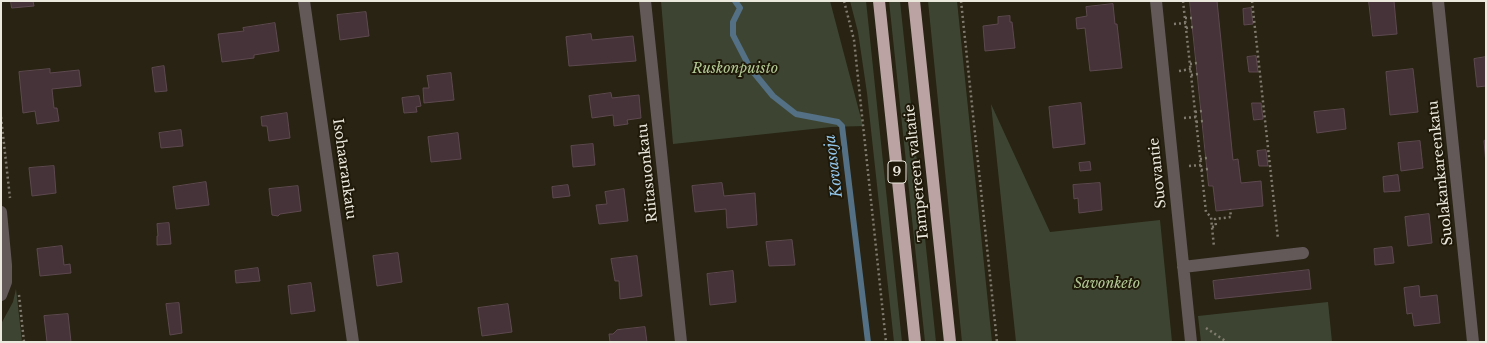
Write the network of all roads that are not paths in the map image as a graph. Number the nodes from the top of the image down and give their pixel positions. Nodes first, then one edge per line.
1 (304, 1) edge
2 (645, 1) edge
3 (878, 1) edge
4 (914, 1) edge
5 (1156, 1) edge
6 (1438, 1) edge
7 (1, 212) edge
8 (1303, 253) dead end
9 (1183, 267) junction
10 (1, 296) edge
11 (353, 342) edge
12 (681, 342) edge
13 (915, 342) edge
14 (950, 342) edge
15 (1191, 342) edge
16 (1473, 342) edge

1 - 11 street, Isohaarankatu
2 - 12 street, Riitasuonkatu
3 - 13 highway, Tampereen valtatie / 9
4 - 14 highway, Tampereen valtatie
5 - 9 street, Suovantie
6 - 16 street, Suolakankareenkatu
7 - 10 street
8 - 9 street
9 - 15 street, Suovantie

